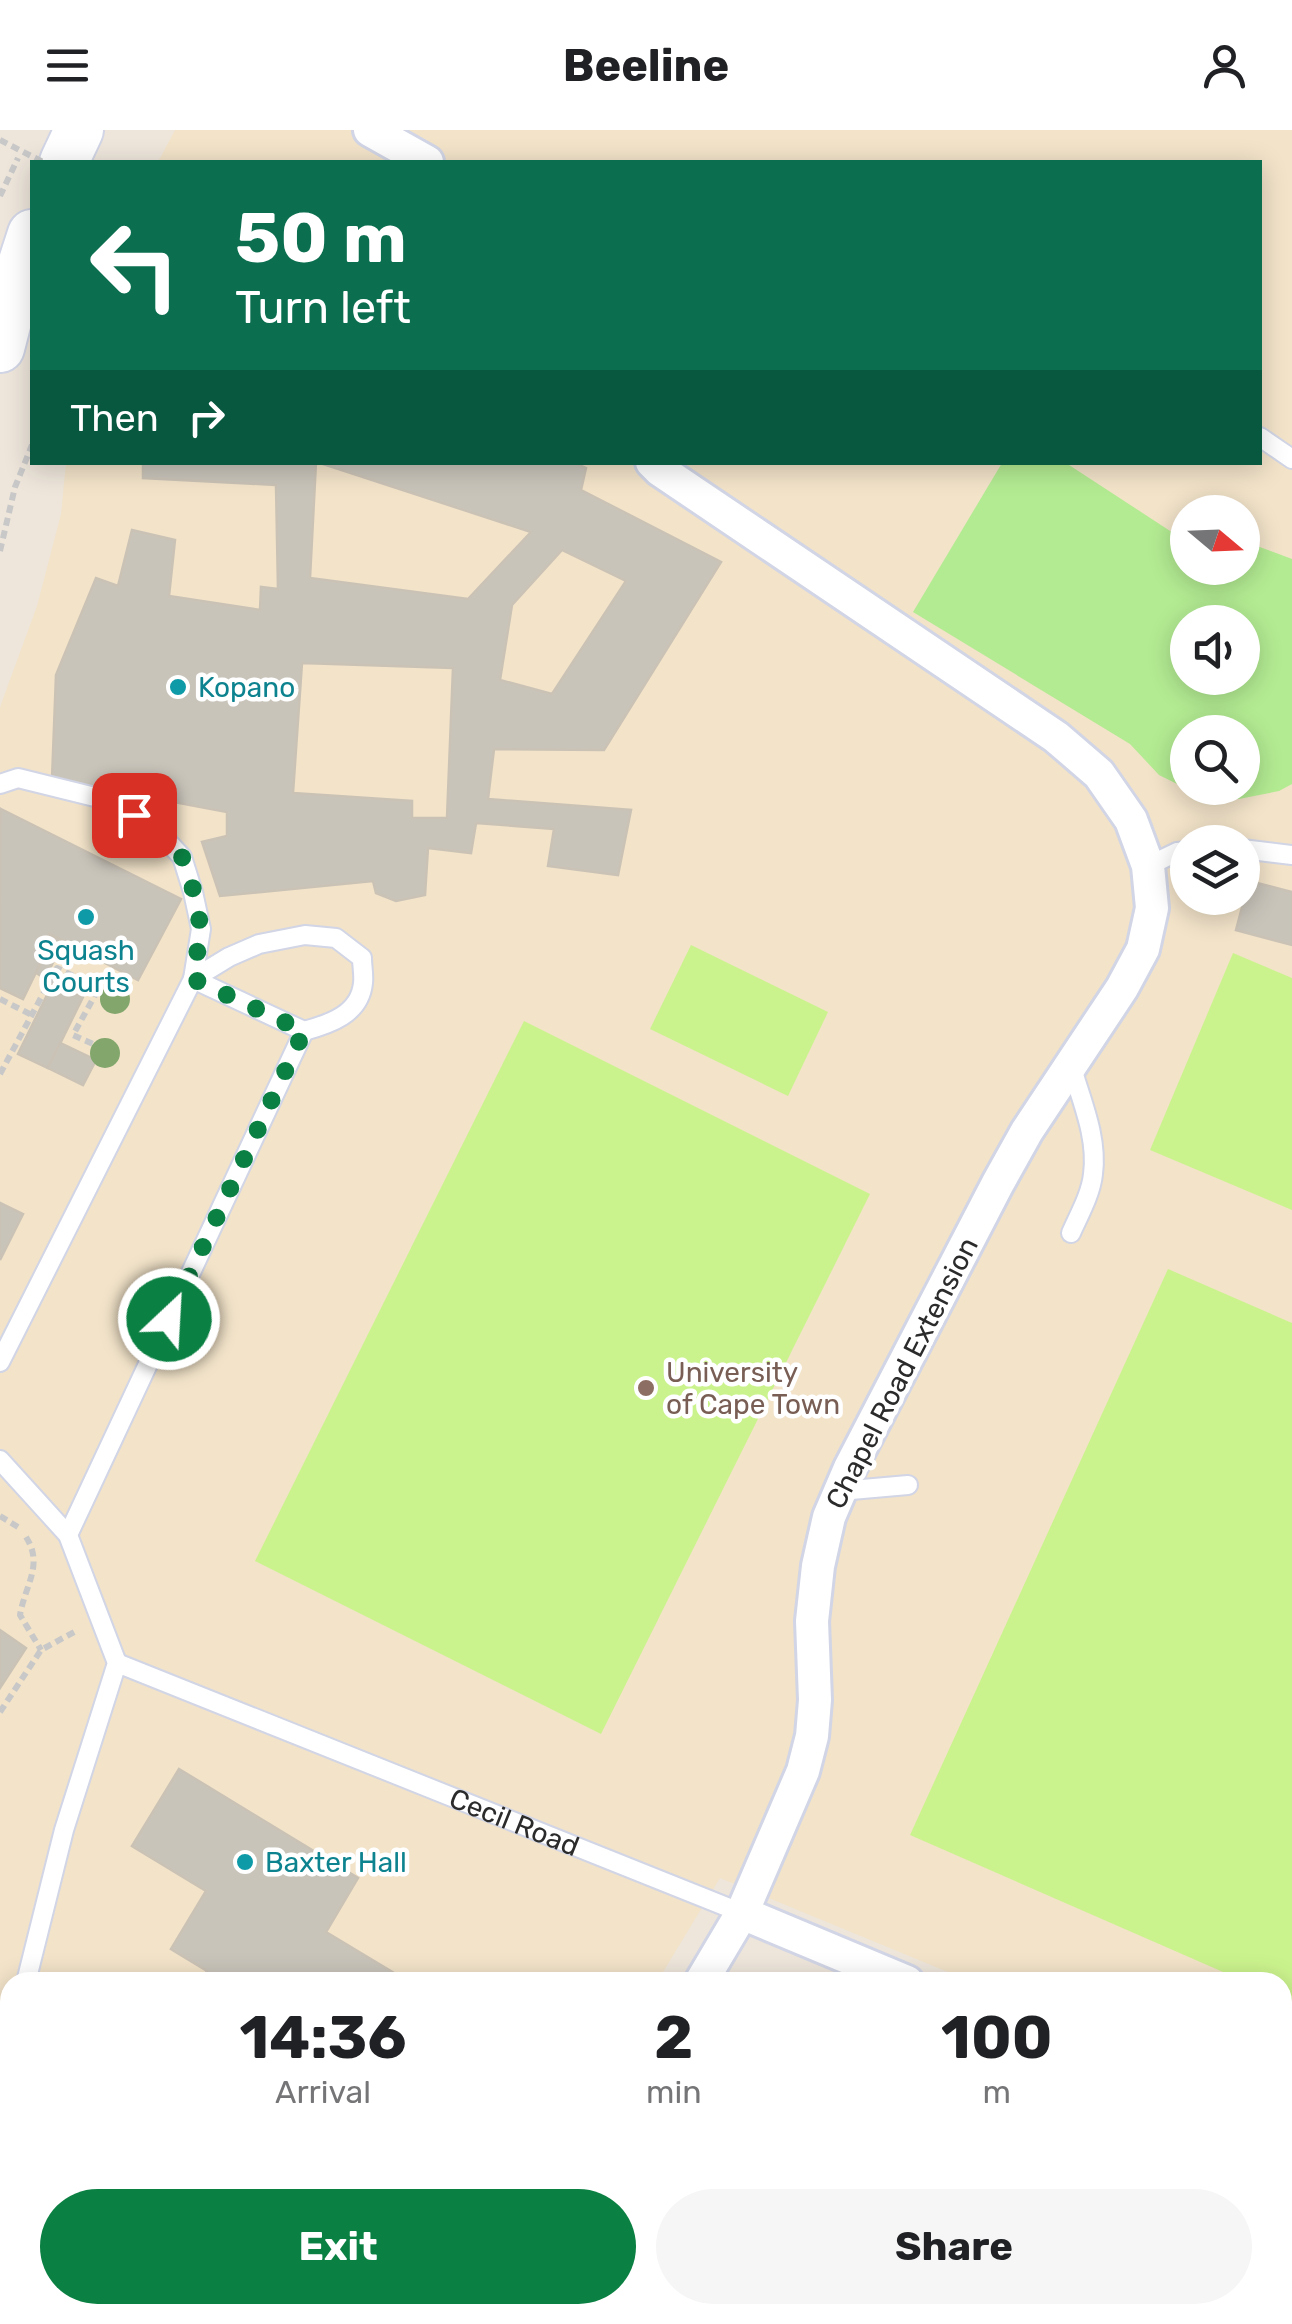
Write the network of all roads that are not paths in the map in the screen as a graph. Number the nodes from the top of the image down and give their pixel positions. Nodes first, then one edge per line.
1 (80, 130) edge
2 (370, 130) edge
3 (45, 154) edge
4 (423, 160) edge
5 (30, 240) edge
6 (0, 348) edge
7 (1262, 438) edge
8 (1292, 459) edge
9 (656, 465) edge
10 (0, 784) edge
11 (1260, 851) edge
12 (1170, 855) edge
13 (1292, 855) edge
14 (1148, 866) junction
15 (193, 979) junction
16 (304, 1031) junction
17 (1071, 1064) junction
18 (1071, 1233) dead end
19 (0, 1362) edge
20 (0, 1460) edge
21 (908, 1485) dead end
22 (840, 1491) junction
23 (68, 1535) junction
24 (118, 1664) junction
25 (742, 1913) junction
26 (28, 1972) edge
27 (708, 1972) edge
28 (883, 1972) edge

1 - 3 main road
2 - 4 street
5 - 6 main road
7 - 8 lane
9 - 14 street, Chapel Road Extension
10 - 15 lane
11 - 13 lane
12 - 14 lane
14 - 17 street, Chapel Road Extension
15 - 16 lane
15 - 16 lane
15 - 19 lane
16 - 23 lane
17 - 18 lane
17 - 22 street, Chapel Road Extension
20 - 23 lane
21 - 22 lane
22 - 25 street, Chapel Road Extension
23 - 24 lane
24 - 25 lane, Cecil Road
24 - 26 lane
25 - 27 street, Chapel Road Extension
25 - 28 street, Cecil Road

